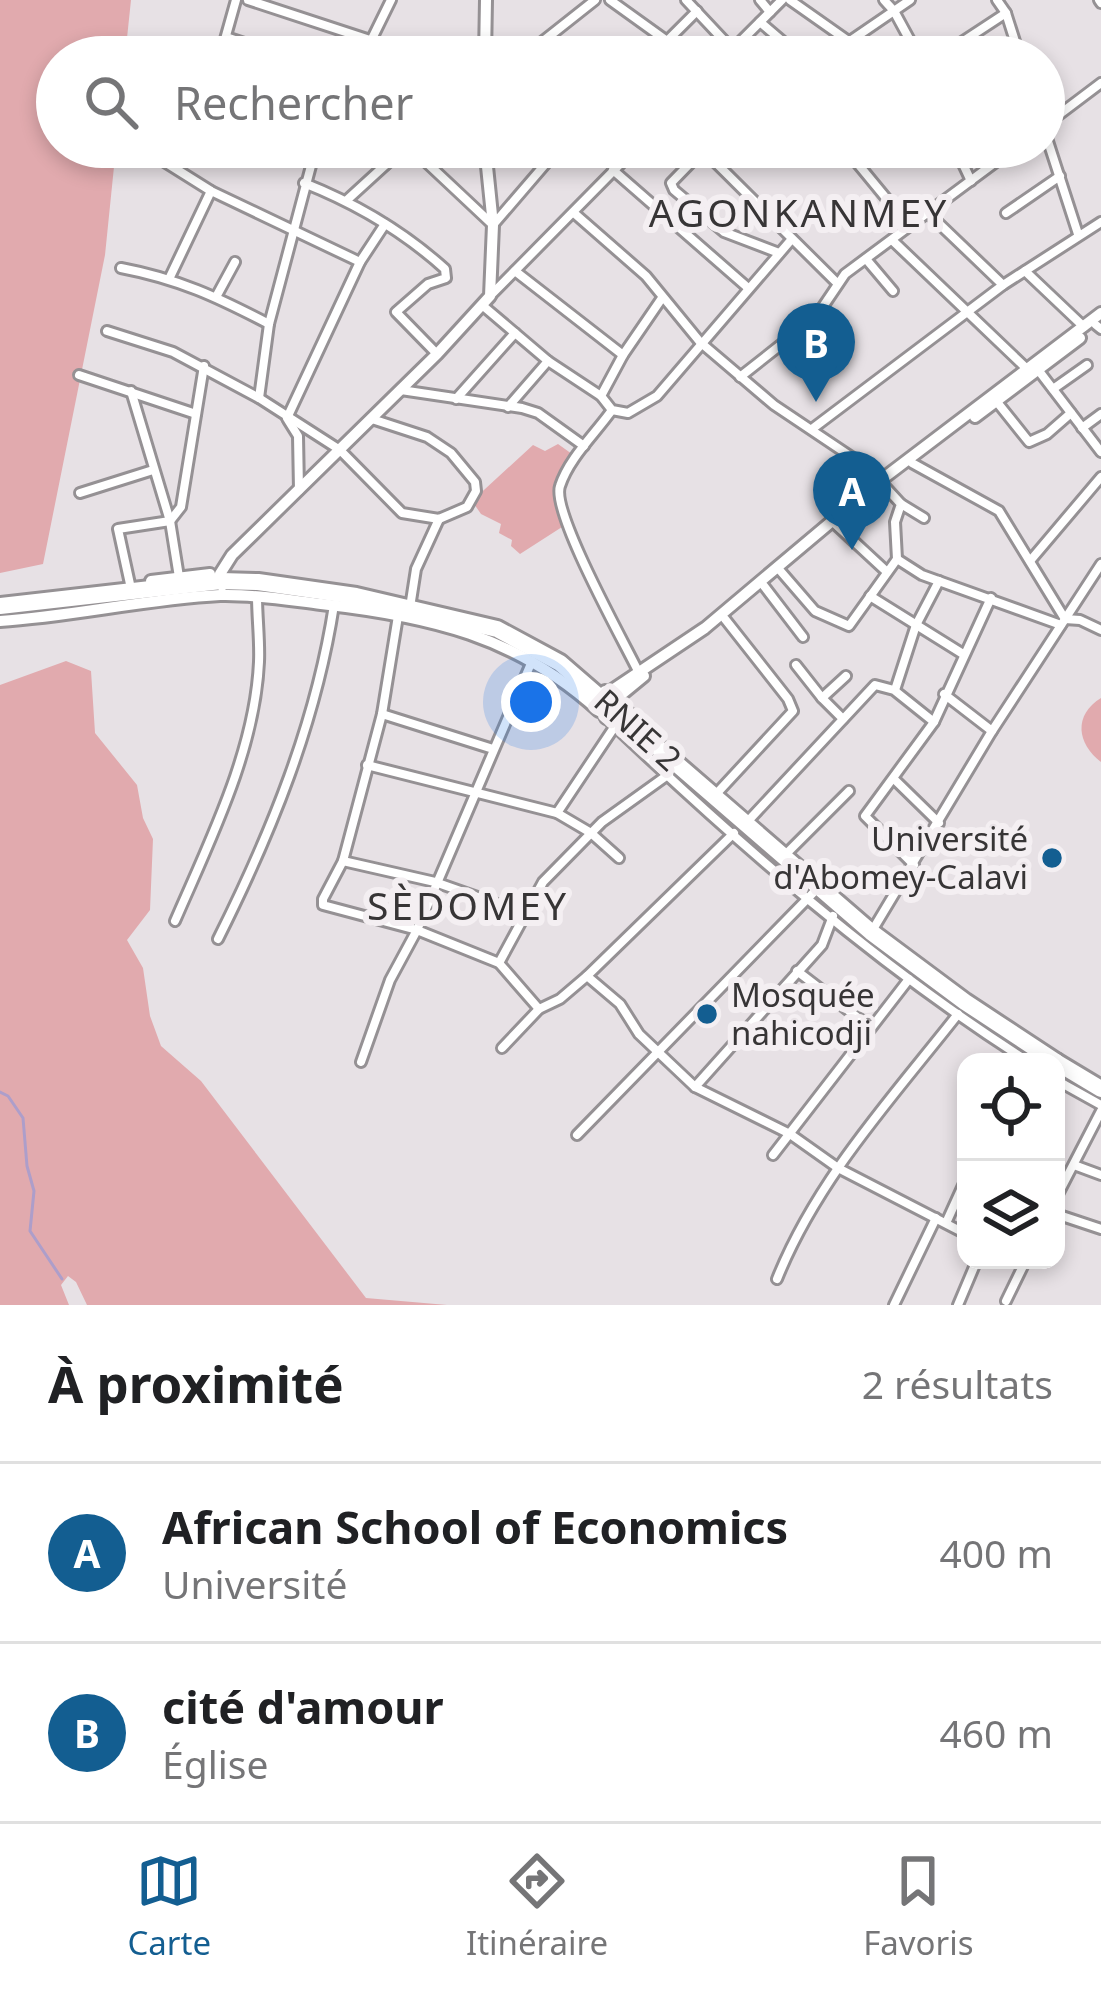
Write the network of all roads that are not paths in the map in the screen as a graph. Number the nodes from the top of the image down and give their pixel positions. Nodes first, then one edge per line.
1 (236, 0) edge
2 (248, 0) edge
3 (391, 0) edge
4 (486, 0) edge
5 (595, 0) edge
6 (610, 0) edge
7 (686, 0) edge
8 (760, 0) edge
9 (786, 0) edge
10 (884, 0) edge
11 (910, 0) edge
12 (997, 0) edge
13 (894, 10) junction
14 (697, 11) junction
15 (770, 12) junction
16 (1006, 13) junction
17 (760, 22) junction
18 (226, 36) edge
19 (360, 36) edge
20 (375, 36) edge
21 (485, 36) edge
22 (550, 36) edge
23 (660, 36) edge
24 (672, 36) edge
25 (716, 36) edge
26 (746, 36) edge
27 (777, 36) edge
28 (842, 36) edge
29 (857, 36) edge
30 (907, 36) edge
31 (971, 36) edge
32 (1013, 36) edge
33 (1101, 83) edge
34 (1065, 111) edge
35 (175, 168) edge
36 (309, 168) edge
37 (382, 168) edge
38 (431, 168) edge
39 (487, 168) edge
40 (539, 168) edge
41 (685, 168) edge
42 (724, 168) edge
43 (861, 168) edge
44 (964, 168) edge
45 (988, 168) edge
46 (1057, 168) edge
47 (613, 170) joint
48 (1060, 176) junction
49 (970, 181) junction
50 (304, 183) junction
51 (211, 190) junction
52 (347, 200) junction
53 (574, 213) junction
54 (1006, 213) dead end
55 (929, 214) junction
56 (1101, 222) edge
57 (385, 224) junction
58 (493, 225) junction
59 (909, 226) junction
60 (296, 234) junction
61 (1078, 234) junction
62 (892, 239) junction
63 (791, 240) junction
64 (779, 253) junction
65 (866, 259) junction
66 (235, 262) dead end
67 (360, 262) junction
68 (121, 268) dead end
69 (515, 270) junction
70 (1025, 271) junction
71 (170, 278) junction
72 (837, 283) junction
73 (1004, 285) junction
74 (748, 287) junction
75 (893, 291) dead end
76 (216, 297) junction
77 (662, 298) junction
78 (486, 300) junction
79 (966, 313) junction
80 (1097, 323) edge
81 (269, 324) junction
82 (106, 331) dead end
83 (515, 333) junction
84 (700, 342) junction
85 (437, 354) junction
86 (623, 355) junction
87 (548, 361) junction
88 (1087, 365) dead end
89 (204, 366) junction
90 (1033, 370) junction
91 (79, 375) dead end
92 (740, 377) junction
93 (1052, 389) junction
94 (401, 390) junction
95 (131, 391) junction
96 (602, 396) junction
97 (260, 398) junction
98 (456, 400) junction
99 (997, 402) junction
100 (507, 408) junction
101 (612, 410) junction
102 (1071, 413) junction
103 (196, 414) junction
104 (1101, 414) edge
105 (287, 418) junction
106 (372, 419) junction
107 (1082, 428) junction
108 (812, 429) junction
109 (951, 431) junction
110 (584, 446) junction
111 (340, 450) junction
112 (1101, 452) edge
113 (912, 463) junction
114 (153, 470) junction
115 (1101, 477) edge
116 (883, 483) junction
117 (299, 490) junction
118 (80, 493) dead end
119 (901, 504) junction
120 (924, 518) dead end
121 (439, 519) junction
122 (170, 521) junction
123 (834, 522) junction
124 (897, 559) junction
125 (1030, 561) junction
126 (1101, 564) edge
127 (779, 569) junction
128 (887, 572) junction
129 (179, 577) junction
130 (939, 580) junction
131 (221, 581) junction
132 (130, 584) junction
133 (764, 586) junction
134 (257, 596) junction
135 (871, 596) junction
136 (991, 598) junction
137 (411, 601) junction
138 (334, 605) junction
139 (0, 610) edge
140 (398, 616) junction
141 (725, 619) junction
142 (1063, 622) junction
143 (916, 625) junction
144 (1099, 626) edge
145 (802, 637) dead end
146 (963, 654) junction
147 (533, 659) junction
148 (796, 665) dead end
149 (639, 673) junction
150 (846, 676) dead end
151 (895, 690) junction
152 (944, 694) junction
153 (822, 698) junction
154 (608, 708) junction
155 (382, 714) junction
156 (843, 719) junction
157 (934, 722) junction
158 (992, 731) junction
159 (493, 749) junction
160 (367, 765) junction
161 (669, 774) junction
162 (894, 779) junction
163 (849, 791) dead end
164 (718, 792) junction
165 (474, 794) junction
166 (557, 812) junction
167 (748, 820) junction
168 (939, 823) junction
169 (591, 832) junction
170 (734, 833) junction
171 (787, 853) junction
172 (620, 858) dead end
173 (344, 861) junction
174 (914, 865) junction
175 (435, 882) junction
176 (811, 895) junction
177 (523, 913) junction
178 (832, 916) junction
179 (175, 921) dead end
180 (417, 930) junction
181 (873, 930) junction
182 (218, 939) dead end
183 (499, 963) junction
184 (797, 971) junction
185 (587, 976) junction
186 (909, 979) junction
187 (539, 1009) junction
188 (958, 1014) junction
189 (870, 1027) junction
190 (502, 1048) dead end
191 (1016, 1053) edge
192 (1018, 1053) edge
193 (1042, 1053) edge
194 (658, 1054) junction
195 (361, 1062) dead end
196 (1065, 1067) edge
197 (1065, 1085) edge
198 (1101, 1085) edge
199 (695, 1087) junction
200 (1101, 1105) edge
201 (790, 1134) junction
202 (577, 1135) dead end
203 (773, 1155) dead end
204 (1074, 1165) junction
205 (838, 1168) junction
206 (1101, 1175) edge
207 (1065, 1182) edge
208 (957, 1194) edge
209 (1065, 1217) edge
210 (941, 1221) junction
211 (957, 1229) edge
212 (1101, 1229) edge
213 (973, 1269) edge
214 (1022, 1269) edge
215 (777, 1279) dead end
216 (1006, 1301) dead end
217 (894, 1305) edge
218 (958, 1305) edge

1 - 18 street
2 - 19 street
3 - 20 street
4 - 21 street
5 - 22 street
6 - 23 street
7 - 14 street
8 - 15 street
9 - 15 street
9 - 28 street
10 - 13 street
11 - 13 street
12 - 16 street
13 - 29 street
13 - 30 street
14 - 24 street
14 - 25 street
15 - 17 street
16 - 31 street
16 - 32 street
17 - 26 street
17 - 27 street
33 - 34 street
35 - 51 street
36 - 50 street
37 - 52 street
38 - 58 street
39 - 58 street
40 - 58 street
41 - 64 street
42 - 63 street
43 - 59 street
44 - 49 street
45 - 49 street
46 - 48 street
47 - 53 street
47 - 74 street
48 - 54 street
48 - 61 street
49 - 55 street
50 - 52 street
50 - 60 street
51 - 60 street
51 - 71 street
52 - 57 street
53 - 69 street
53 - 77 street
55 - 59 street
55 - 73 street
56 - 61 street
57 - 67 street
57 - 85 street
58 - 78 street
59 - 62 street
60 - 67 street
60 - 81 street
61 - 70 street
62 - 65 street
62 - 79 street
63 - 64 street
63 - 72 street
64 - 74 street
65 - 72 street
65 - 75 street
66 - 76 street
67 - 105 street
68 - 71 street
69 - 78 street
69 - 86 street
70 - 73 street
70 - 80 street
71 - 76 street
72 - 92 street
73 - 79 street
74 - 84 street
76 - 81 street
77 - 84 street
77 - 86 street
78 - 83 street
78 - 85 street
79 - 90 street
79 - 108 street
80 - 90 street
81 - 97 street
82 - 89 street
83 - 87 street
83 - 98 street
84 - 92 street
84 - 101 street
85 - 94 street
86 - 96 street
87 - 96 street
87 - 100 street
88 - 93 street
89 - 97 street
89 - 103 street
90 - 93 street
90 - 99 street
90 - 109 street
91 - 95 street
92 - 108 street
93 - 102 street
94 - 98 street
94 - 106 street
95 - 103 street
95 - 114 street
96 - 101 street
97 - 105 street
98 - 100 street
99 - 102 street
99 - 109 street
100 - 110 street
101 - 110 street
102 - 107 street
103 - 122 street
104 - 107 street
105 - 111 street
105 - 117 street
106 - 111 street
106 - 121 street
107 - 112 street
108 - 116 street
109 - 113 street
109 - 116 street
110 - 149 street
111 - 117 street
111 - 121 street
113 - 116 street
113 - 125 street
114 - 118 street
114 - 122 street
115 - 125 street
116 - 119 street
116 - 123 street
117 - 131 street
119 - 120 street
119 - 124 street
121 - 137 street
122 - 129 street
122 - 132 street
123 - 127 street
123 - 128 street
124 - 128 street
124 - 130 street
125 - 142 street
126 - 142 street
127 - 133 street
127 - 135 street
127 - 149 street
128 - 135 street
129 - 131 street
129 - 132 street
130 - 136 street
130 - 143 street
131 - 137 street
131 - 139 highway, RNIE 2 / RNIE 2
131 - 154 highway, RNIE 2 / RNIE 2
132 - 139 street
133 - 141 street
133 - 145 street
134 - 138 street
134 - 139 street
134 - 179 street
135 - 143 street
136 - 142 street
136 - 146 street
137 - 154 street
138 - 140 street
138 - 182 street
140 - 147 street
140 - 155 street
141 - 154 street
141 - 164 street
142 - 144 street
142 - 158 street
143 - 146 street
143 - 151 street
146 - 152 street
147 - 154 street
147 - 159 street
148 - 153 street
149 - 154 street
150 - 153 street
151 - 156 street
151 - 157 street
152 - 157 street
152 - 158 street
153 - 156 street
154 - 161 street
154 - 164 street
154 - 166 street
154 - 176 highway, RNIE 2 / RNIE 2
154 - 181 highway, RNIE 2 / RNIE 2
155 - 159 street
155 - 160 street
156 - 167 street
157 - 162 street
158 - 168 street
159 - 165 street
160 - 165 street
160 - 173 street
161 - 169 street
161 - 170 street
162 - 168 street
162 - 174 street
163 - 171 street
164 - 167 street
165 - 166 street
165 - 175 street
166 - 169 street
167 - 171 street
168 - 174 street
169 - 172 street
169 - 177 street
170 - 176 street
170 - 185 street
171 - 181 street
173 - 175 street
173 - 180 street
174 - 181 street
175 - 177 street
175 - 180 street
176 - 178 street
176 - 192 highway, RNIE 2 / RNIE 2
176 - 194 street
177 - 183 street
178 - 184 street
178 - 186 street
180 - 183 street
180 - 195 street
181 - 193 highway, RNIE 2 / RNIE 2
181 - 198 street
183 - 187 street
184 - 189 street
184 - 199 street
185 - 187 street
185 - 194 street
186 - 188 street
186 - 189 street
187 - 190 street
188 - 191 street
188 - 205 street
189 - 201 street
194 - 199 street
194 - 202 street
196 - 198 highway, RNIE 2 / RNIE 2
197 - 200 highway
199 - 201 street
200 - 204 street
201 - 203 street
201 - 205 street
204 - 206 street
204 - 207 street
205 - 210 street
205 - 215 street
208 - 210 street
209 - 212 street
210 - 211 street
210 - 217 street
213 - 218 street
214 - 216 street

